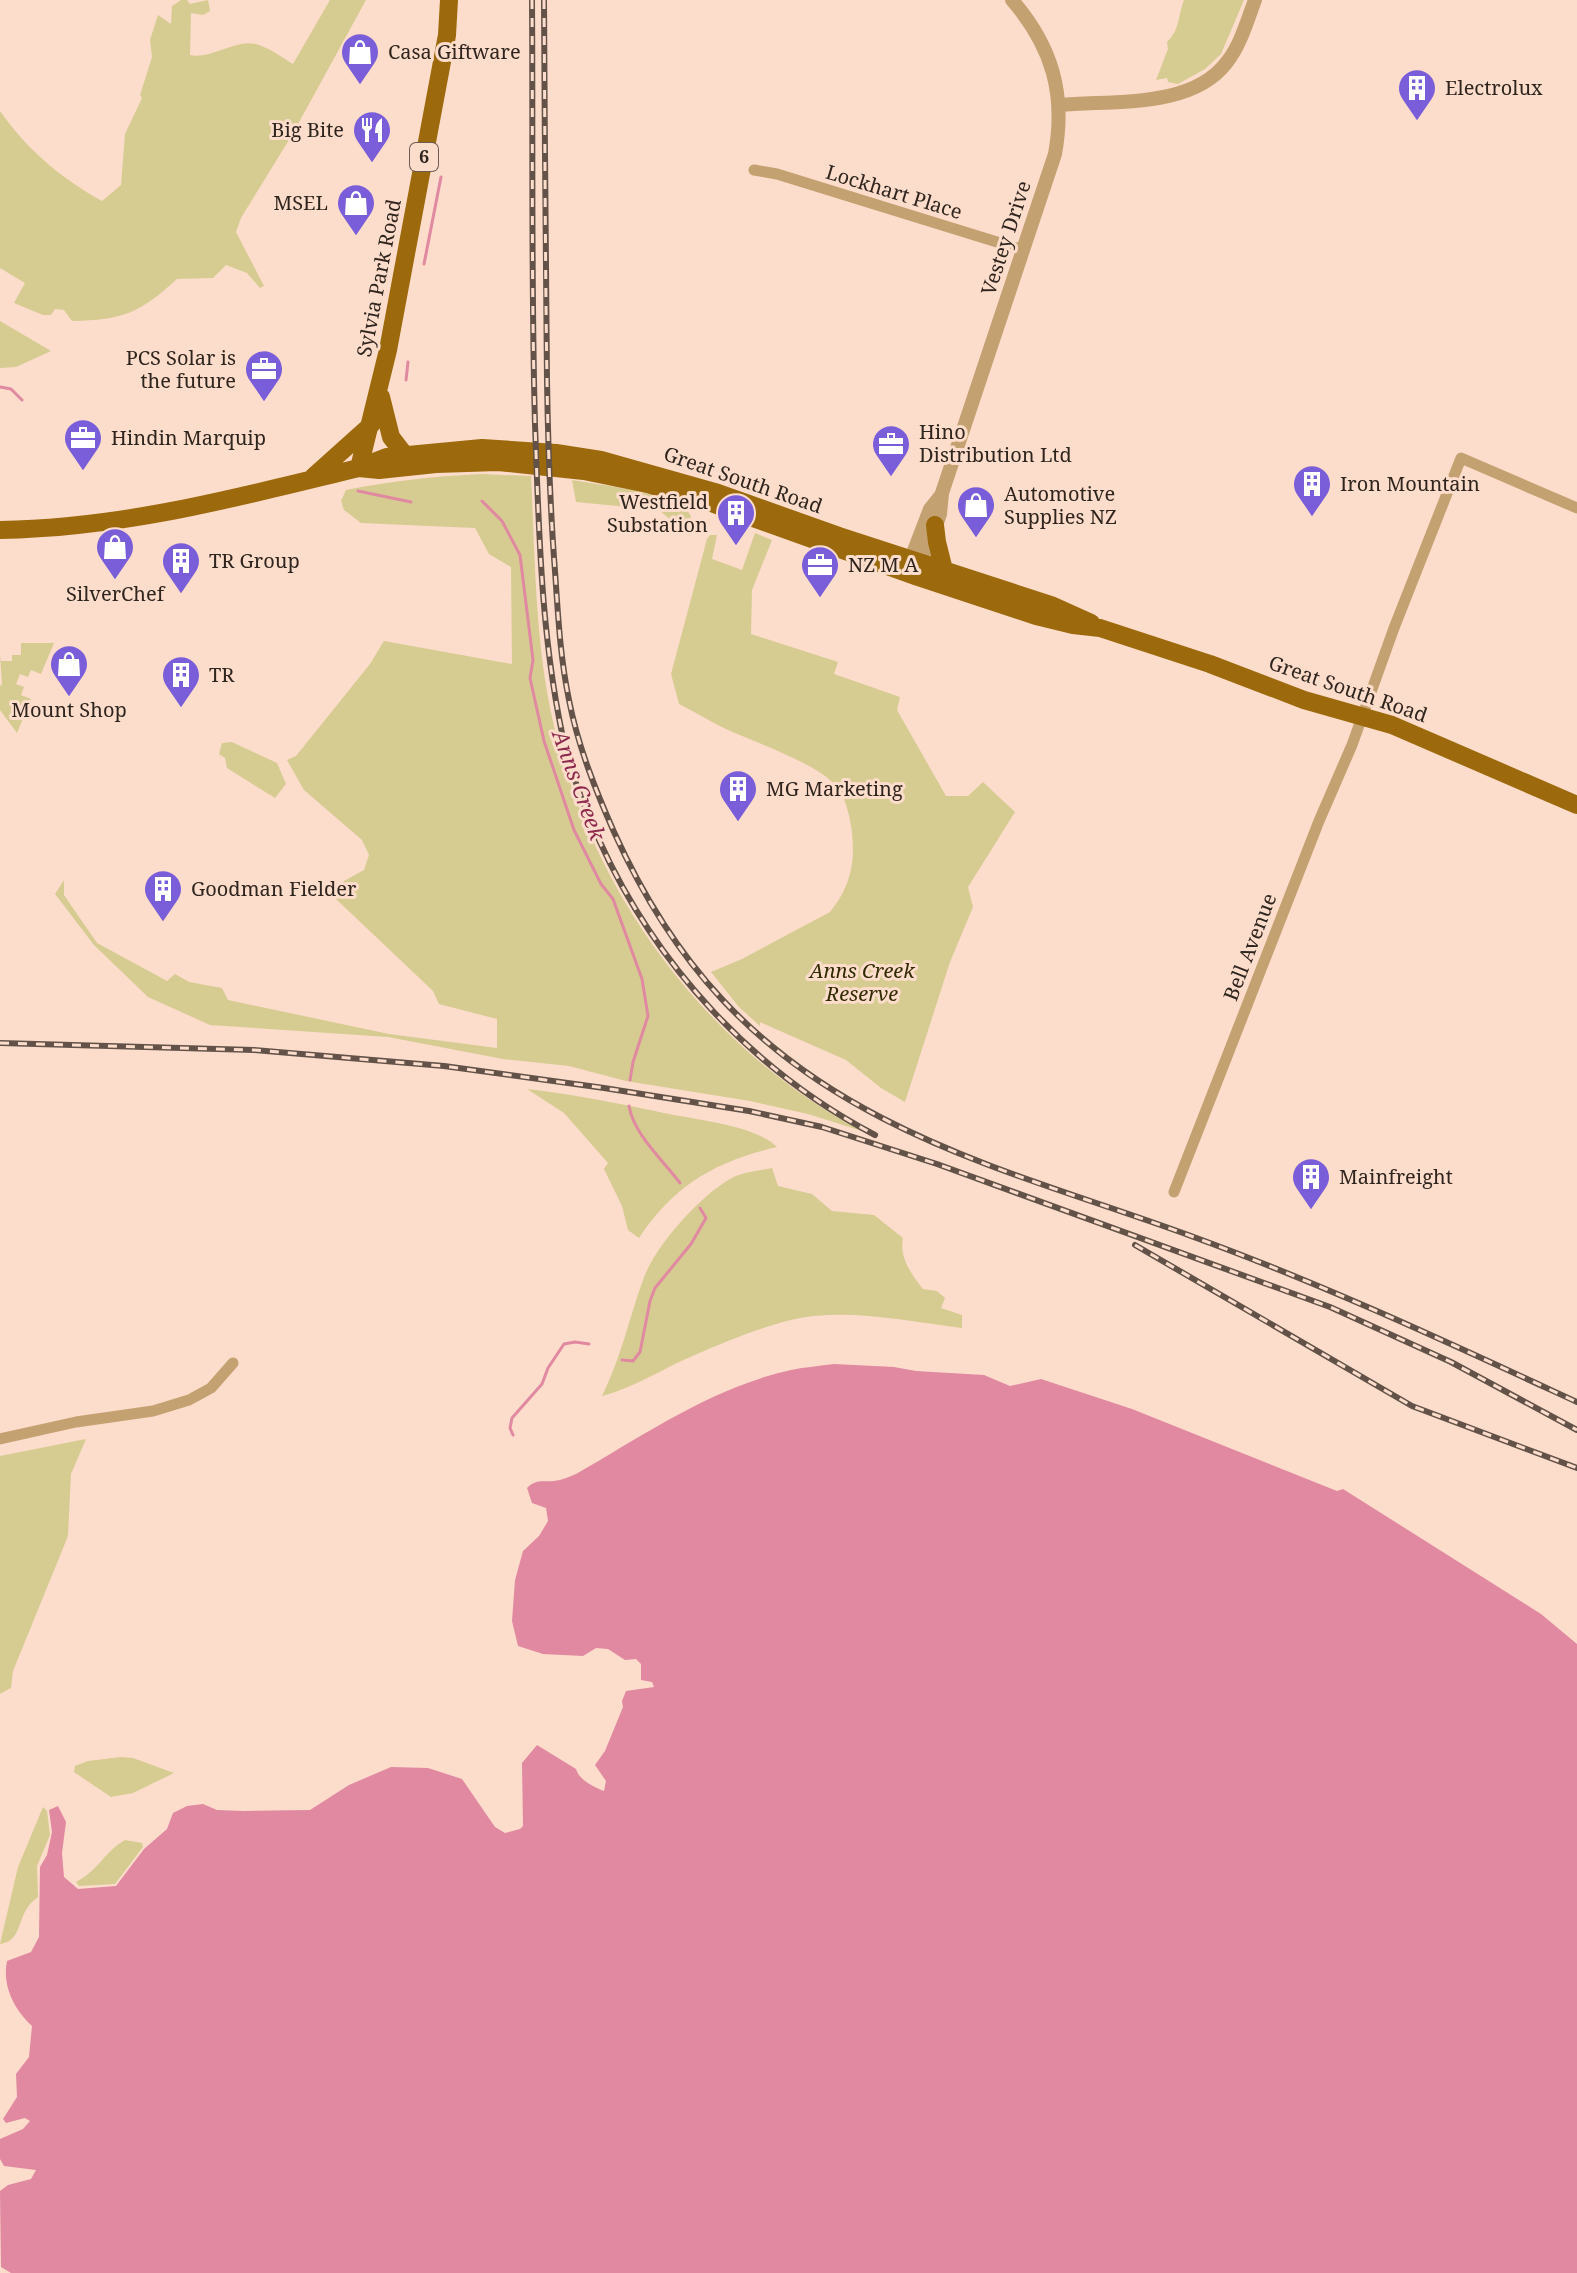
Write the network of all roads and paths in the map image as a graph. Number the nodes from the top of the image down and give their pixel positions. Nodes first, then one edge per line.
1 (449, 0) edge
2 (1012, 0) edge
3 (1255, 0) edge
4 (1060, 105) junction
5 (754, 170) dead end
6 (1023, 250) junction
7 (380, 390) junction
8 (372, 424) junction
9 (404, 454) junction
10 (531, 458) junction
11 (359, 468) junction
12 (310, 479) junction
13 (942, 493) junction
14 (1577, 508) edge
15 (935, 525) junction
16 (0, 530) edge
17 (914, 568) junction
18 (944, 570) junction
19 (1100, 628) junction
20 (1362, 717) junction
21 (1577, 805) edge
22 (1174, 1192) dead end
23 (233, 1363) dead end
24 (0, 1439) edge

1 - 7 main road, Sylvia Park Road / 6
2 - 4 street, Vestey Drive
3 - 4 street
4 - 6 street, Vestey Drive
5 - 6 street, Lockhart Place
6 - 13 street, Vestey Drive
7 - 8 main road, Sylvia Park Road / 6
7 - 9 main road
8 - 11 main road, Sylvia Park Road / 6
8 - 12 main road
9 - 10 main road, Great South Road
9 - 11 main road, Great South Road
10 - 11 main road, Great South Road
10 - 17 main road, Great South Road
11 - 12 main road, Great South Road
12 - 16 main road, Great South Road
13 - 15 street, Vestey Drive
13 - 17 street, Vestey Drive
14 - 20 street, Bell Avenue
15 - 17 street, Vestey Drive
15 - 18 main road
17 - 18 main road, Great South Road
17 - 19 main road, Great South Road
18 - 19 main road, Great South Road
19 - 20 main road, Great South Road
20 - 21 main road, Great South Road
20 - 22 street, Bell Avenue
23 - 24 street

